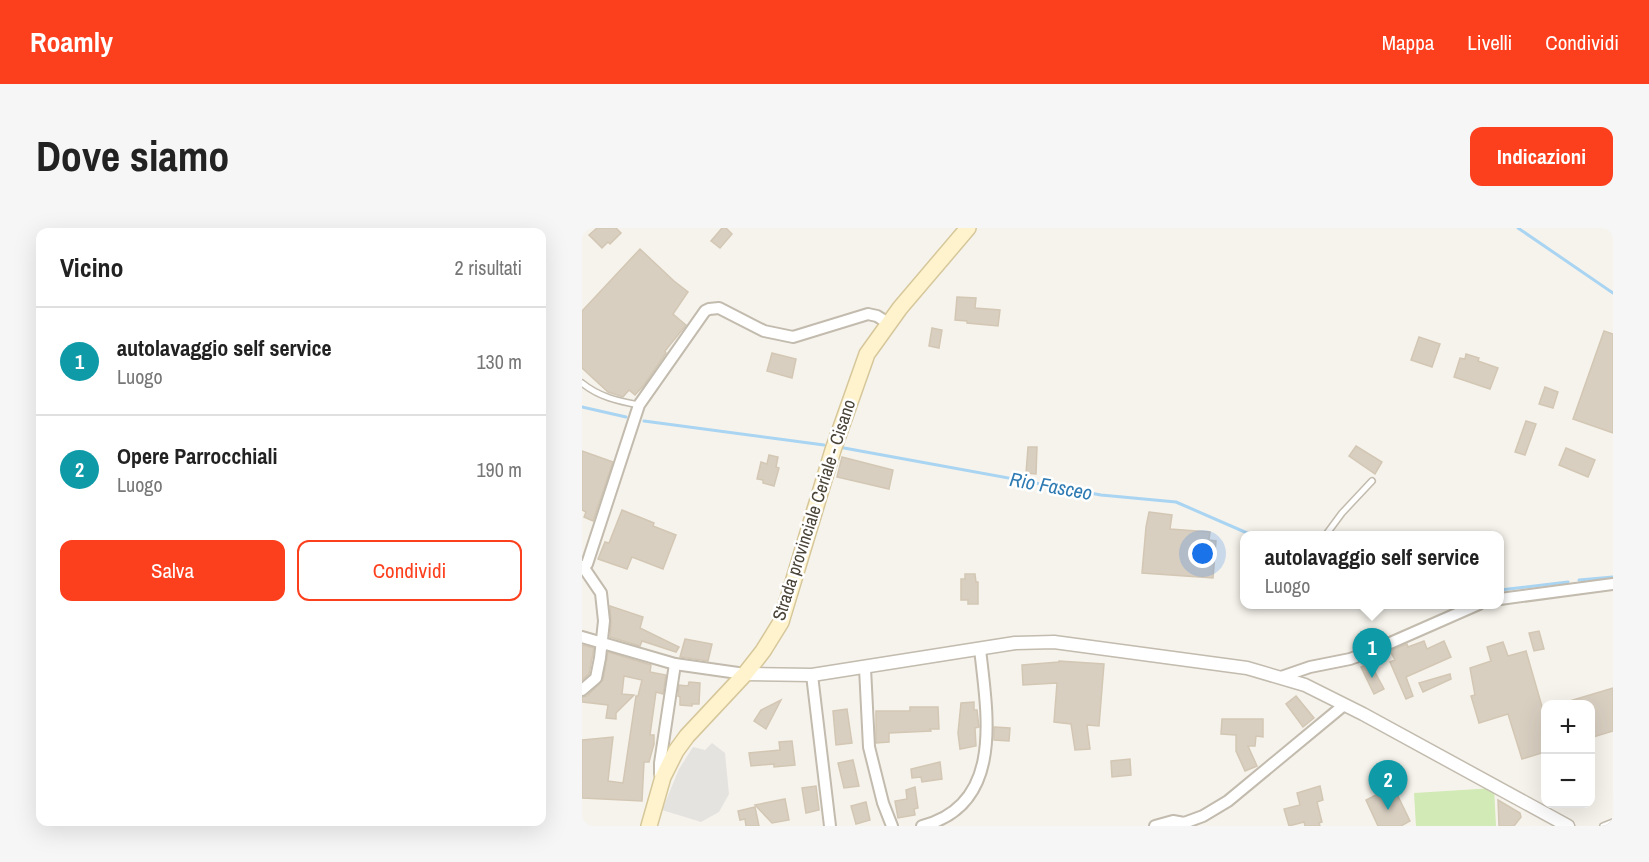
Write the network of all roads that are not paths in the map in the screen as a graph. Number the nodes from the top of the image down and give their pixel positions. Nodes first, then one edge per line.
1 (968, 228) edge
2 (888, 323) junction
3 (582, 382) edge
4 (639, 405) junction
5 (1372, 481) dead end
6 (1329, 531) edge
7 (583, 567) edge
8 (1613, 584) edge
9 (1504, 597) edge
10 (1468, 609) edge
11 (582, 637) edge
12 (602, 643) junction
13 (980, 649) junction
14 (675, 664) junction
15 (865, 668) junction
16 (745, 674) junction
17 (812, 675) junction
18 (1281, 677) junction
19 (582, 690) edge
20 (1344, 705) junction
21 (663, 777) junction
22 (1613, 822) edge
23 (649, 826) edge
24 (830, 826) edge
25 (892, 826) edge
26 (922, 826) edge
27 (1155, 826) edge
28 (1568, 826) edge
29 (1603, 826) edge

1 - 2 main road, Strada provinciale Ceriale - Cisano
2 - 4 street
2 - 16 main road, Strada provinciale Ceriale - Cisano
3 - 4 lane
4 - 7 street
5 - 6 lane
7 - 12 street
8 - 9 street
10 - 18 street
11 - 12 street
12 - 14 street
12 - 19 street
13 - 15 street
13 - 18 street
13 - 26 street
14 - 16 street
14 - 21 street
15 - 17 street
15 - 25 street
16 - 17 street
16 - 21 main road, Strada provinciale Ceriale - Cisano
17 - 24 street
18 - 20 street
20 - 27 street
20 - 28 street
21 - 23 main road, Strada provinciale Ceriale - Cisano
22 - 29 lane

